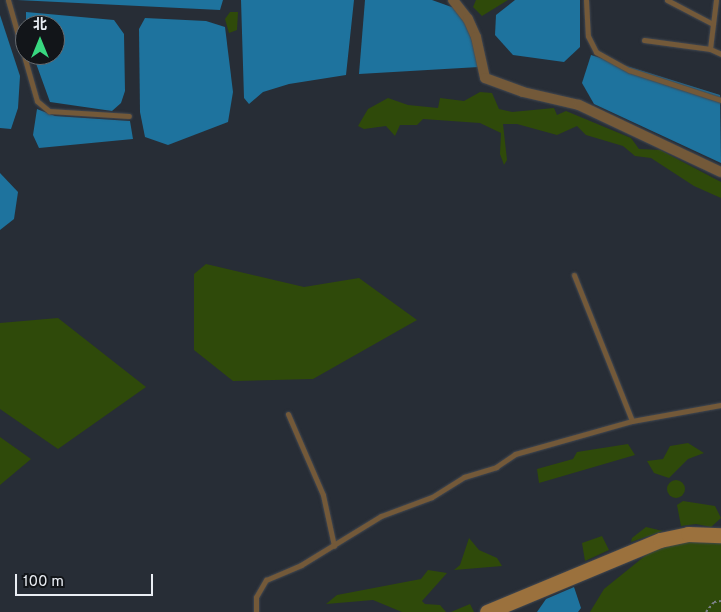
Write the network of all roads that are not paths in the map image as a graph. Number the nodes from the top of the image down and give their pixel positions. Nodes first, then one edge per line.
1 (8, 0) edge
2 (453, 0) edge
3 (586, 0) edge
4 (667, 0) edge
5 (716, 0) edge
6 (713, 24) junction
7 (644, 40) dead end
8 (710, 49) junction
9 (721, 54) edge
10 (721, 100) edge
11 (129, 116) dead end
12 (721, 172) edge
13 (574, 275) dead end
14 (721, 405) edge
15 (288, 414) dead end
16 (632, 421) junction
17 (721, 535) edge
18 (334, 546) junction
19 (256, 612) edge
20 (487, 612) edge

1 - 11 lane
2 - 12 street
3 - 10 lane
4 - 6 lane
5 - 6 lane
6 - 8 lane
7 - 8 lane
8 - 9 lane
13 - 16 lane
14 - 16 lane
15 - 18 lane
16 - 18 lane
17 - 20 main road
18 - 19 lane

